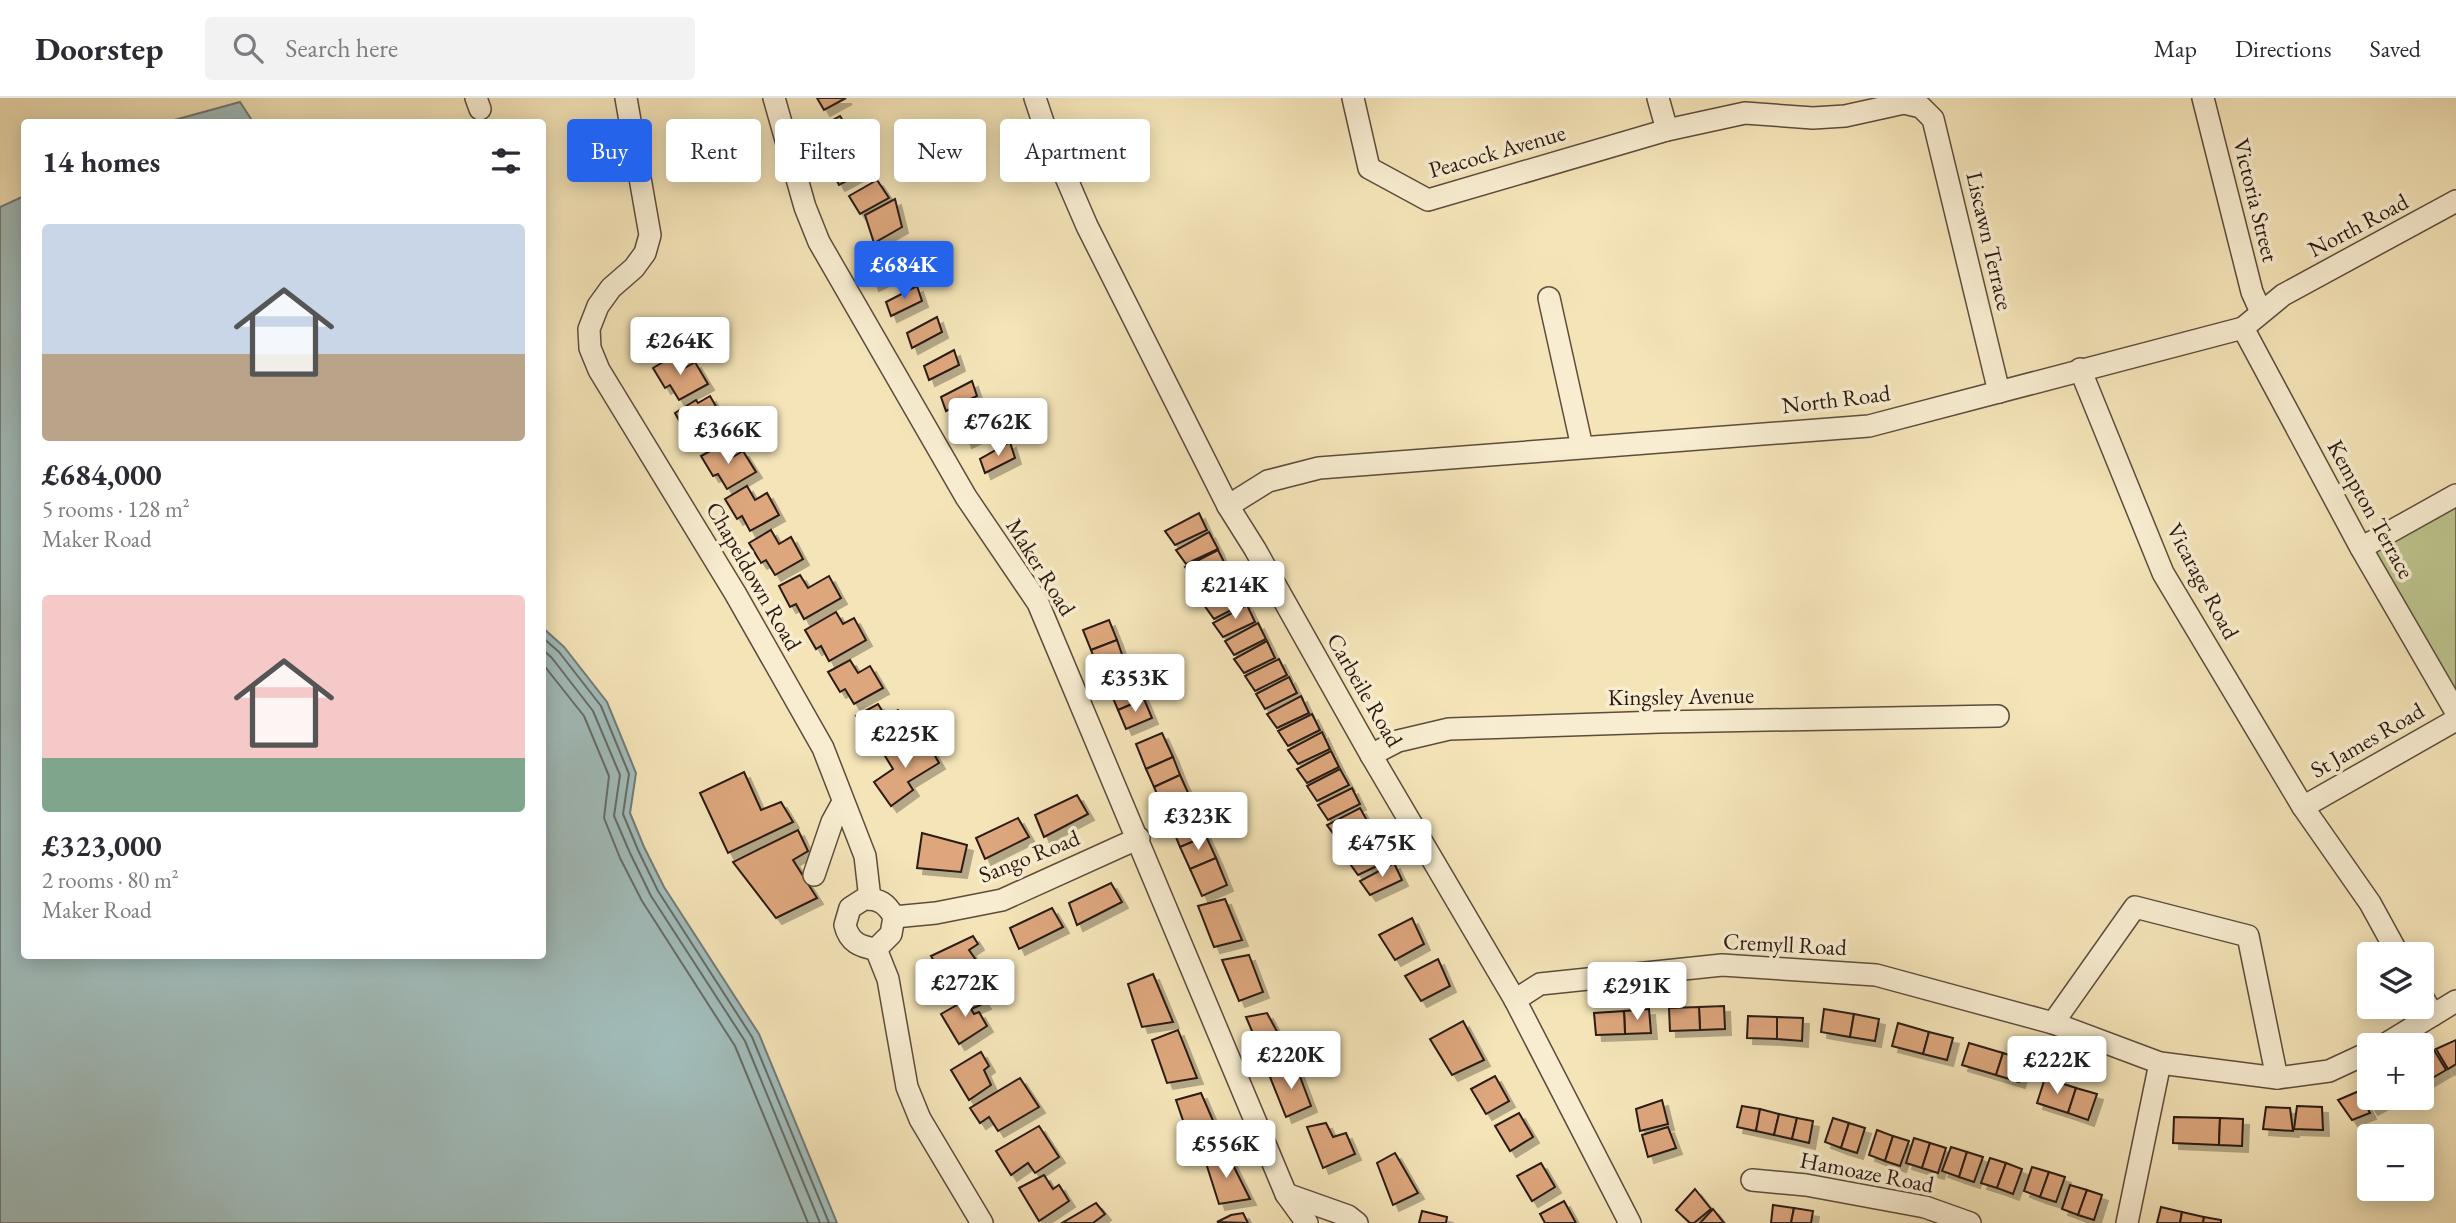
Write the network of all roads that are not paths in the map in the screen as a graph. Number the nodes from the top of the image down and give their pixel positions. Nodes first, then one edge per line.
1 (626, 98) edge
2 (774, 98) edge
3 (1035, 98) edge
4 (1353, 98) edge
5 (1658, 98) edge
6 (2203, 98) edge
7 (1920, 107) joint
8 (1667, 130) junction
9 (2456, 201) edge
10 (1549, 298) dead end
11 (2261, 312) junction
12 (2243, 328) junction
13 (2080, 369) junction
14 (1999, 392) junction
15 (1582, 447) junction
16 (2456, 495) edge
17 (1228, 506) junction
18 (2361, 548) junction
19 (2456, 712) edge
20 (1998, 716) dead end
21 (2456, 720) edge
22 (1371, 755) junction
23 (844, 802) junction
24 (2303, 807) junction
25 (1139, 838) junction
26 (814, 875) dead end
27 (870, 898) junction
28 (894, 918) junction
29 (2391, 942) edge
30 (876, 949) junction
31 (1515, 1000) junction
32 (2456, 1001) edge
33 (2434, 1014) edge
34 (2426, 1019) edge
35 (2053, 1023) junction
36 (2404, 1033) edge
37 (2357, 1058) edge
38 (2160, 1063) junction
39 (2277, 1078) junction
40 (1752, 1180) dead end
41 (1286, 1194) junction
42 (982, 1223) edge
43 (1307, 1223) edge
44 (1357, 1223) edge
45 (1630, 1223) edge
46 (1970, 1223) edge
47 (2127, 1223) edge

1 - 23 street, Chapeldown Road
2 - 25 street, Maker Road
3 - 17 street, Carbeile Road
4 - 8 street, Peacock Avenue
5 - 8 street
6 - 11 street, Victoria Street
7 - 8 street, Peacock Avenue
7 - 14 street, Liscawn Terrace
9 - 11 street, North Road
10 - 15 street
11 - 12 street, North Road
12 - 13 street, North Road
12 - 18 street, Kempton Terrace
13 - 14 street, North Road
13 - 24 street, Vicarage Road
14 - 15 street, North Road
15 - 17 street, North Road
16 - 18 street
17 - 22 street, Carbeile Road
18 - 19 street, Kempton Terrace
20 - 22 street, Kingsley Avenue
21 - 24 street, St James Road
22 - 31 street, Carbeile Road
23 - 26 street
23 - 27 street, Chapeldown Road
24 - 29 street, Vicarage Road
25 - 28 street, Sango Road
25 - 41 street, Maker Road
27 - 28 street
27 - 30 street
28 - 30 street
30 - 42 street
31 - 35 street, Cremyll Road
31 - 45 street, Carbeile Road
32 - 33 street
34 - 36 street
35 - 38 street, Cremyll Road
35 - 39 street
37 - 39 street, Cremyll Road
38 - 39 street, Cremyll Road
38 - 47 street
40 - 46 street, Hamoaze Road
41 - 43 street, Maker Road
41 - 44 street

